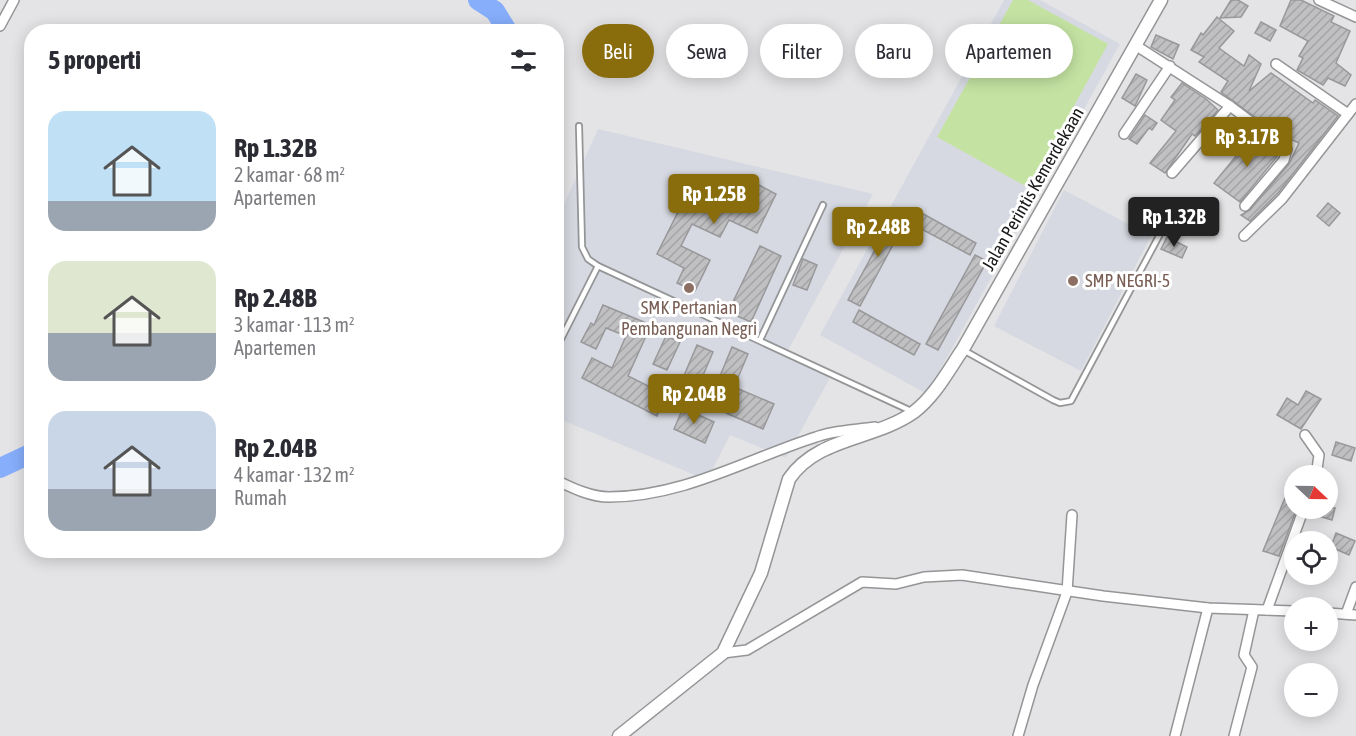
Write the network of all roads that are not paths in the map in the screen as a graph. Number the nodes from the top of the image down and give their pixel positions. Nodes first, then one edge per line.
1 (14, 0) edge
2 (1161, 0) edge
3 (1319, 0) edge
4 (1356, 17) edge
5 (0, 26) edge
6 (1135, 45) junction
7 (1276, 64) dead end
8 (1170, 66) junction
9 (1356, 104) edge
10 (1230, 106) junction
11 (1348, 114) junction
12 (579, 126) dead end
13 (1124, 134) dead end
14 (1172, 173) dead end
15 (823, 205) dead end
16 (1245, 206) dead end
17 (1159, 236) dead end
18 (1244, 236) dead end
19 (598, 266) junction
20 (564, 333) edge
21 (760, 340) junction
22 (963, 349) junction
23 (913, 412) junction
24 (886, 425) junction
25 (1305, 435) dead end
26 (1318, 465) edge
27 (564, 483) edge
28 (1072, 515) dead end
29 (1300, 519) edge
30 (1356, 587) edge
31 (1067, 592) junction
32 (1208, 608) junction
33 (1254, 610) junction
34 (1268, 610) junction
35 (1284, 611) edge
36 (1351, 615) edge
37 (723, 653) junction
38 (619, 736) edge
39 (1018, 736) edge
40 (1175, 736) edge
41 (1234, 736) edge

1 - 5 street
2 - 6 street, Jalan Perintis Kemerdekaan
3 - 4 street
6 - 8 street
6 - 22 street, Jalan Perintis Kemerdekaan
7 - 11 street
8 - 10 street
8 - 13 street
9 - 11 street
10 - 14 street
10 - 16 street
11 - 18 street
12 - 19 lane
15 - 21 lane
17 - 22 lane
19 - 20 lane
19 - 21 lane
21 - 23 lane
22 - 23 street, Jalan Perintis Kemerdekaan
23 - 24 street, Jalan Perintis Kemerdekaan
24 - 27 street
24 - 37 street, Jalan Perintis Kemerdekaan
25 - 26 street
28 - 31 street
29 - 34 street
30 - 36 street
31 - 32 street
31 - 37 street
31 - 39 street
32 - 33 street
32 - 40 street
33 - 34 street
33 - 41 street
34 - 35 street
37 - 38 street

